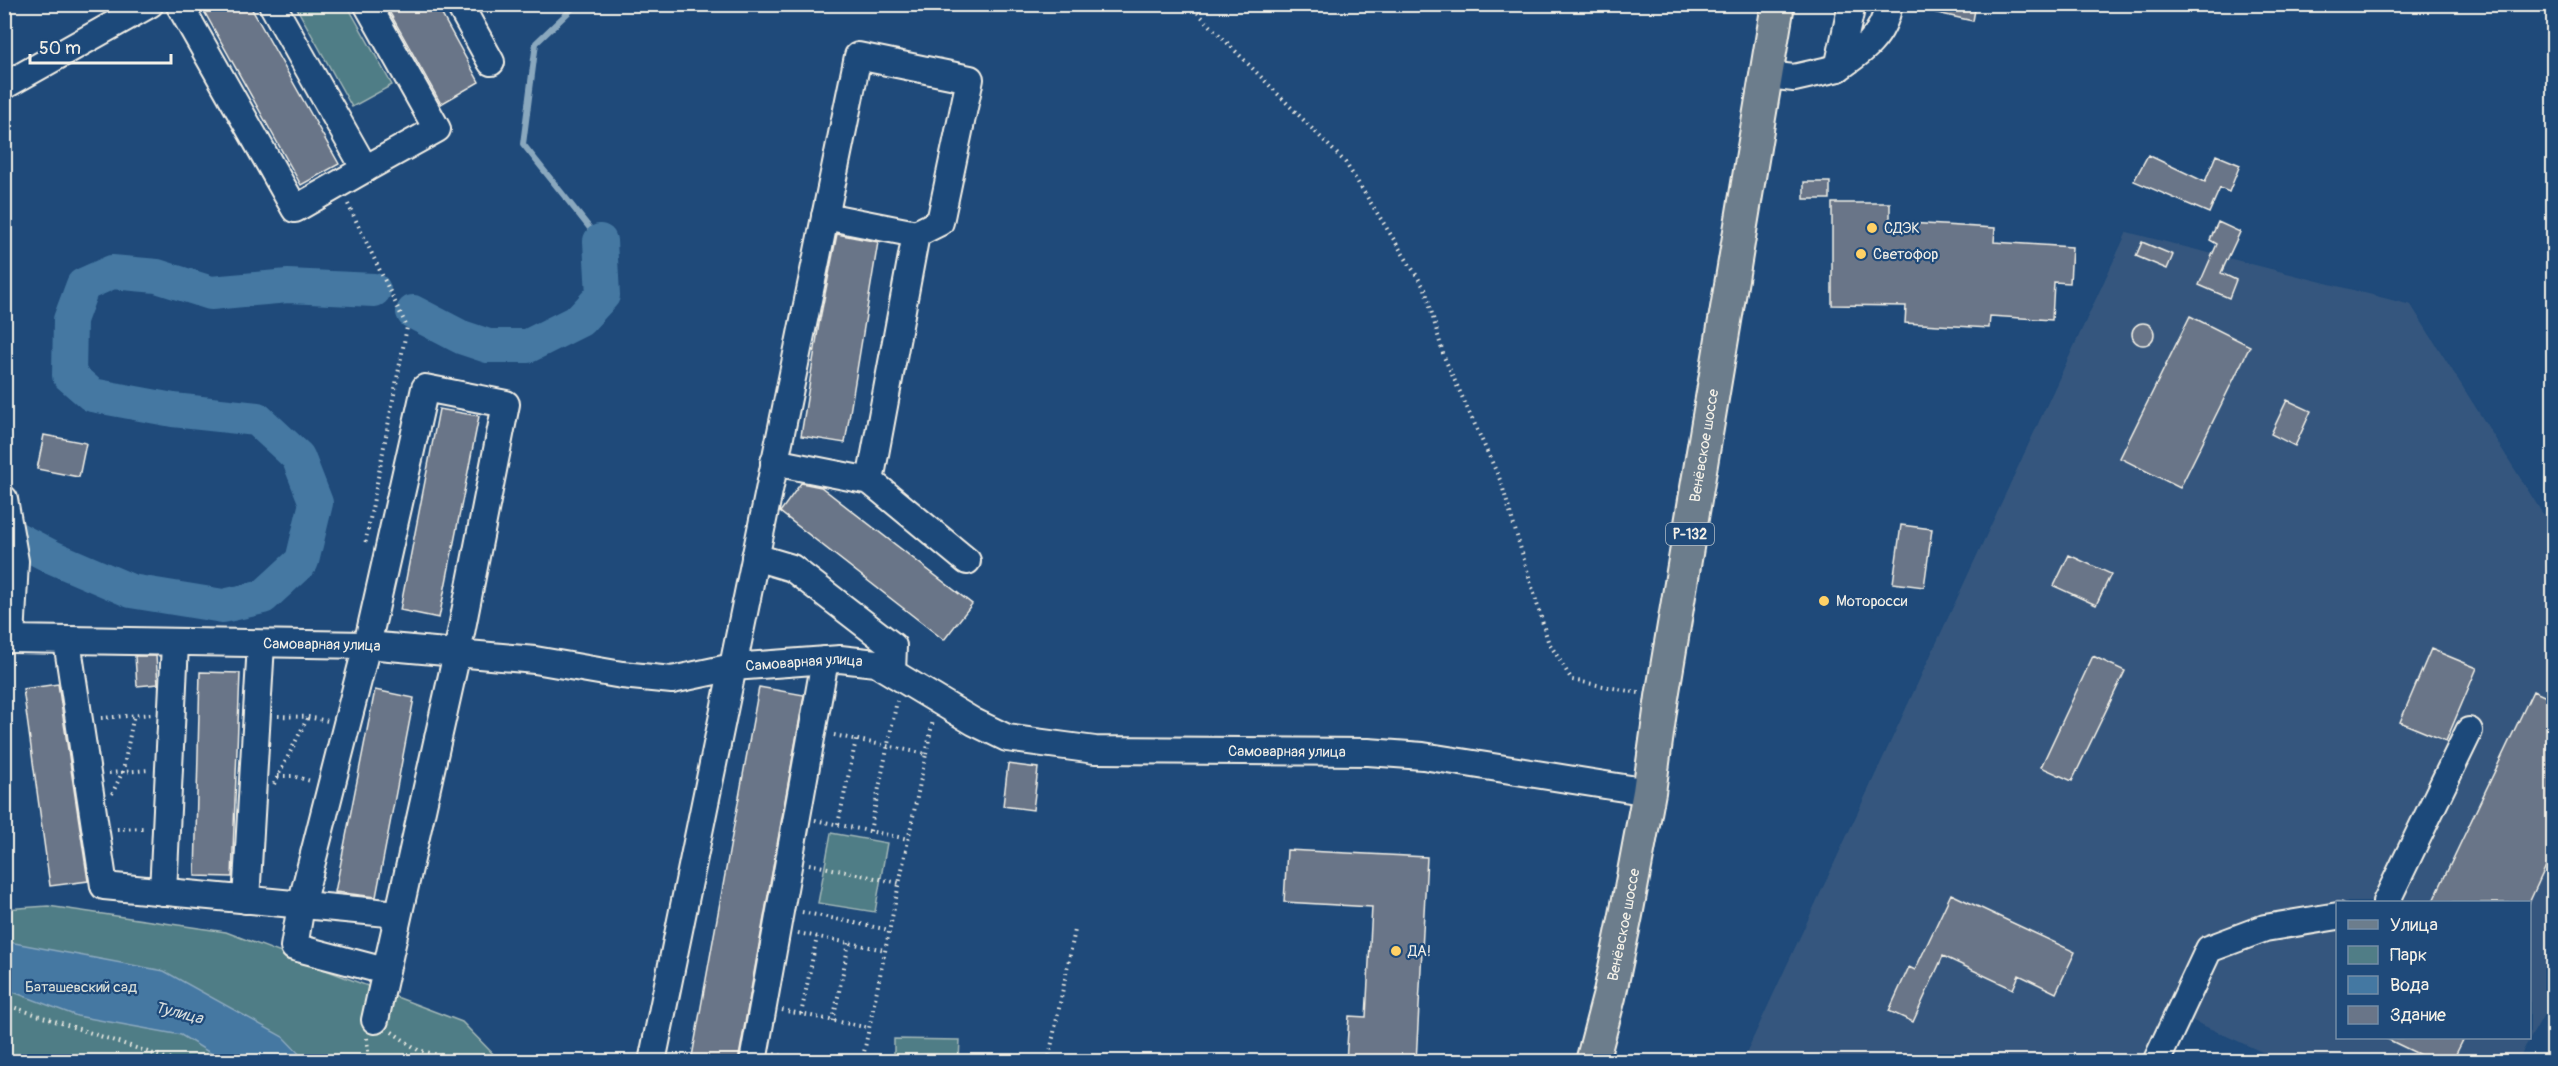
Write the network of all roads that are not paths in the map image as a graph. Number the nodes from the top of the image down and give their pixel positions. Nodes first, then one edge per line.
1 (150, 4) edge
2 (180, 4) edge
3 (272, 4) edge
4 (368, 4) edge
5 (459, 4) edge
6 (1778, 4) edge
7 (1852, 4) edge
8 (1889, 4) edge
9 (491, 62) dead end
10 (1838, 68) junction
11 (1768, 75) junction
12 (4, 86) edge
13 (365, 170) junction
14 (825, 216) junction
15 (916, 234) junction
16 (774, 462) junction
17 (870, 481) junction
18 (4, 499) edge
19 (755, 557) junction
20 (968, 561) dead end
21 (67, 641) junction
22 (175, 644) junction
23 (261, 644) junction
24 (367, 645) junction
25 (457, 653) junction
26 (825, 660) junction
27 (734, 667) junction
28 (897, 675) junction
29 (2469, 731) dead end
30 (1649, 792) junction
31 (163, 892) junction
32 (246, 900) junction
33 (2387, 901) edge
34 (301, 905) junction
35 (398, 914) junction
36 (2336, 916) edge
37 (385, 970) junction
38 (375, 1020) road end
39 (754, 1056) edge
40 (652, 1062) edge
41 (1592, 1062) edge
42 (2156, 1062) edge

1 - 12 street
2 - 13 street
3 - 13 street
4 - 13 street
5 - 9 street
6 - 11 main road, Венёвское шоссе / Р-132
7 - 10 street
8 - 10 street
10 - 11 street
11 - 30 main road, Венёвское шоссе / Р-132
14 - 15 street
14 - 15 street
14 - 16 street
15 - 17 street
16 - 17 street
16 - 19 street
17 - 20 street
18 - 21 street, Самоварная улица
19 - 27 street
19 - 28 street
21 - 22 street, Самоварная улица
21 - 31 street
22 - 23 street, Самоварная улица
22 - 31 street
23 - 24 street, Самоварная улица
23 - 32 street
24 - 25 street, Самоварная улица
24 - 25 street
24 - 34 street
25 - 27 street, Самоварная улица
25 - 35 street
26 - 27 street, Самоварная улица
26 - 28 street, Самоварная улица
26 - 39 street
27 - 40 street
28 - 30 street, Самоварная улица
29 - 33 street
30 - 41 main road, Венёвское шоссе / Р-132
31 - 32 street
32 - 34 street
34 - 35 street
34 - 37 street
35 - 37 street
36 - 42 street
37 - 38 street

